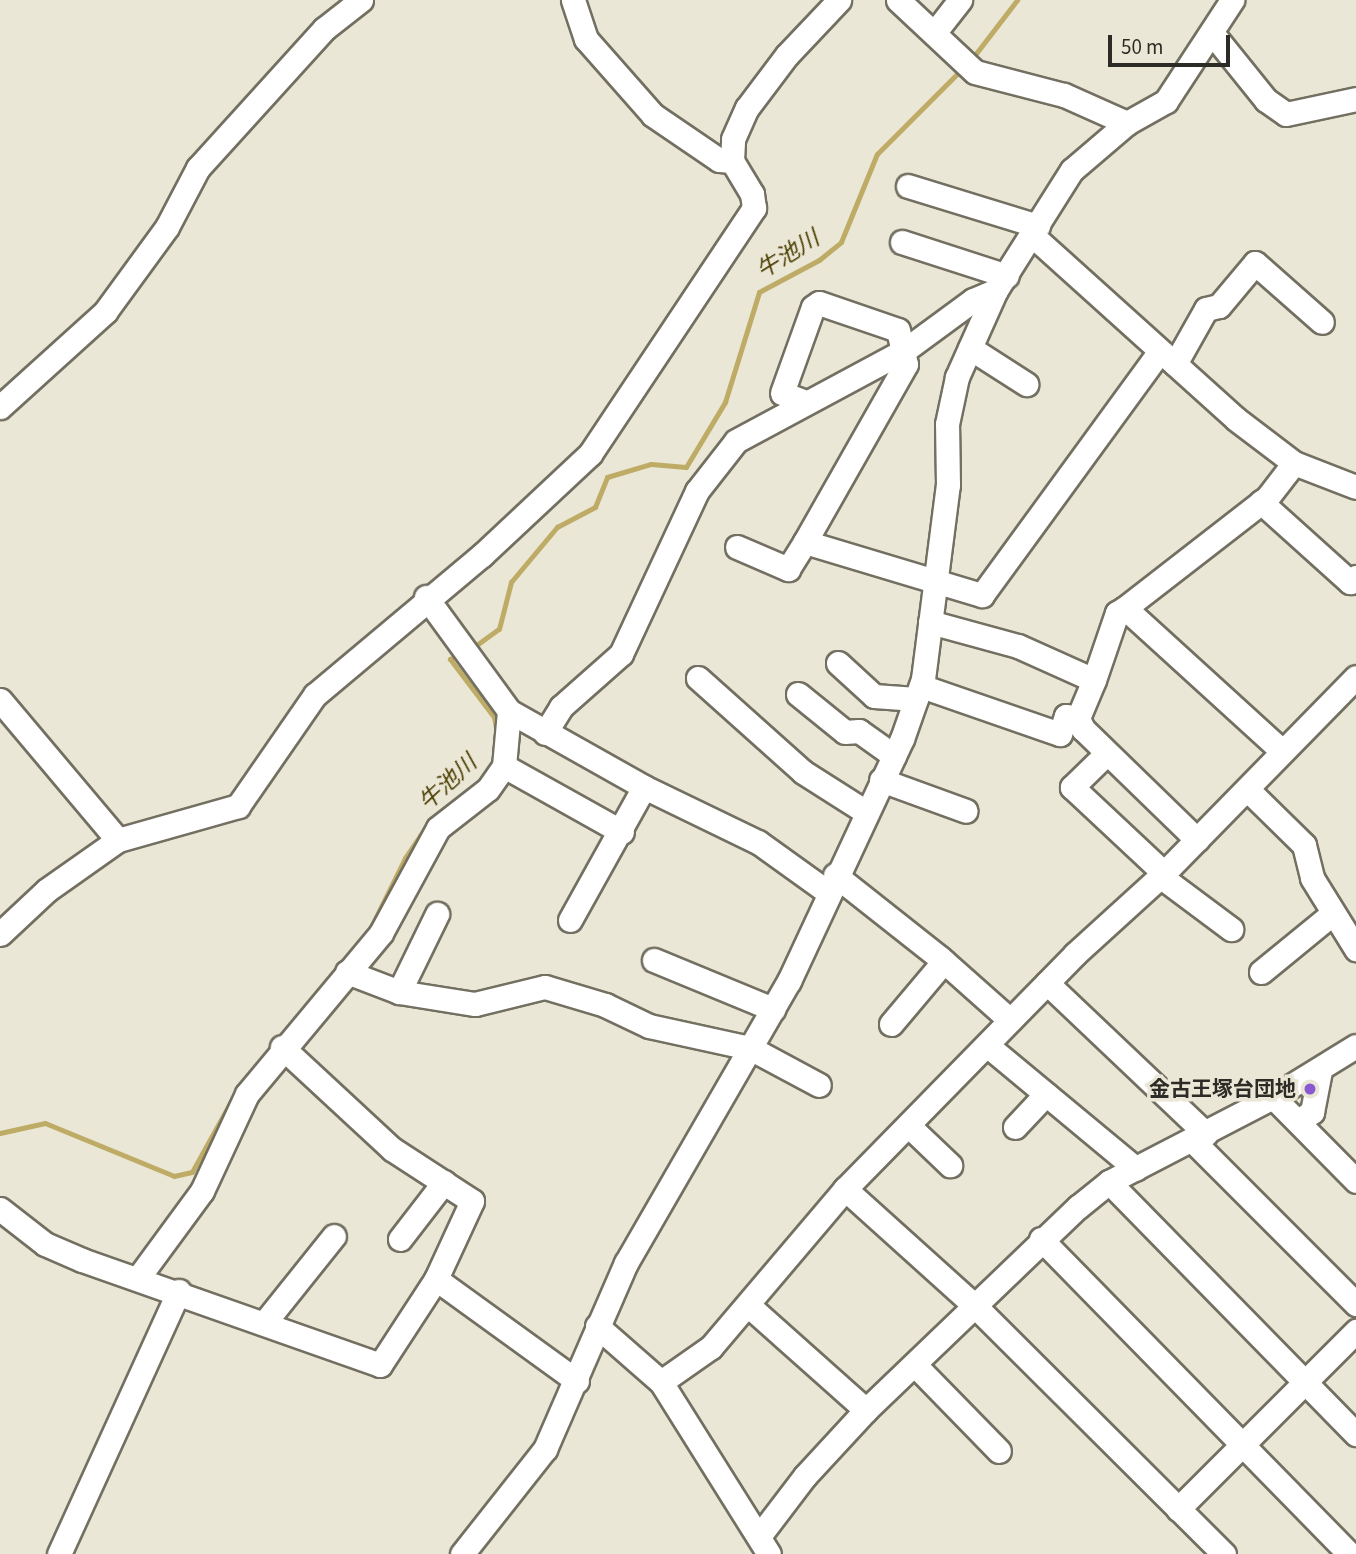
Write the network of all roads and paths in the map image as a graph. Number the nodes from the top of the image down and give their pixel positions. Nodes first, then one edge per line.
1 (362, 0) edge
2 (573, 0) edge
3 (839, 0) edge
4 (898, 0) edge
5 (960, 0) edge
6 (1232, 0) edge
7 (935, 32) junction
8 (1212, 33) junction
9 (1356, 99) edge
10 (1126, 123) junction
11 (732, 161) junction
12 (908, 186) dead end
13 (1036, 231) junction
14 (902, 242) dead end
15 (1002, 283) junction
16 (1322, 322) dead end
17 (970, 348) junction
18 (905, 350) junction
19 (1167, 357) junction
20 (1027, 384) dead end
21 (803, 401) junction
22 (0, 407) edge
23 (1294, 463) junction
24 (1356, 487) edge
25 (1262, 502) junction
26 (805, 542) junction
27 (737, 547) dead end
28 (1356, 577) edge
29 (935, 580) junction
30 (426, 597) junction
31 (1125, 608) junction
32 (930, 622) junction
33 (838, 663) dead end
34 (1356, 677) edge
35 (698, 678) dead end
36 (1094, 680) junction
37 (918, 692) junction
38 (798, 694) dead end
39 (0, 700) edge
40 (509, 711) junction
41 (1079, 718) junction
42 (545, 733) junction
43 (1282, 751) junction
44 (1107, 753) junction
45 (894, 756) junction
46 (504, 766) junction
47 (881, 780) junction
48 (644, 787) junction
49 (1247, 789) junction
50 (965, 811) dead end
51 (866, 812) junction
52 (622, 832) junction
53 (118, 840) junction
54 (1197, 840) junction
55 (1162, 874) junction
56 (832, 884) junction
57 (1334, 913) junction
58 (437, 914) dead end
59 (570, 920) dead end
60 (1231, 929) dead end
61 (0, 934) edge
62 (1356, 949) edge
63 (654, 960) dead end
64 (944, 961) junction
65 (347, 972) junction
66 (1261, 972) dead end
67 (1047, 983) junction
68 (399, 992) junction
69 (773, 1009) junction
70 (1010, 1020) junction
71 (891, 1024) dead end
72 (988, 1046) junction
73 (1356, 1046) edge
74 (282, 1047) junction
75 (750, 1048) junction
76 (1320, 1071) junction
77 (819, 1085) dead end
78 (1046, 1094) junction
79 (1273, 1097) junction
80 (1298, 1121) junction
81 (909, 1126) junction
82 (1015, 1127) dead end
83 (1199, 1137) junction
84 (950, 1165) dead end
85 (1136, 1169) junction
86 (1356, 1181) edge
87 (444, 1182) junction
88 (1110, 1182) junction
89 (845, 1189) junction
90 (0, 1209) edge
91 (334, 1236) dead end
92 (400, 1239) dead end
93 (1041, 1239) junction
94 (138, 1278) junction
95 (436, 1279) junction
96 (179, 1292) junction
97 (1356, 1304) edge
98 (747, 1305) junction
99 (974, 1305) junction
100 (265, 1322) junction
101 (597, 1326) junction
102 (1356, 1331) edge
103 (915, 1365) junction
104 (578, 1381) junction
105 (661, 1382) junction
106 (1305, 1382) junction
107 (866, 1410) junction
108 (1356, 1434) edge
109 (1243, 1441) junction
110 (999, 1451) dead end
111 (1178, 1509) junction
112 (765, 1545) edge
113 (1221, 1553) edge
114 (59, 1554) edge
115 (462, 1554) edge
116 (1350, 1554) edge

1 - 22 street
2 - 11 street
3 - 11 street
4 - 7 street
5 - 7 street
6 - 8 street
7 - 10 street
8 - 9 street
8 - 10 street
10 - 13 street
11 - 30 street
12 - 13 street
13 - 15 street
13 - 19 street
14 - 15 street
15 - 17 street
15 - 18 street
16 - 19 street
17 - 20 street
17 - 29 street
18 - 21 street
18 - 21 street
18 - 26 street
19 - 23 street
19 - 29 street
21 - 42 street
23 - 24 street
23 - 25 street
25 - 28 street
25 - 31 street
26 - 27 street
26 - 29 street
29 - 32 street
30 - 40 street
30 - 53 street
31 - 36 street
31 - 43 street
32 - 36 street
32 - 37 street
33 - 37 street
34 - 43 street
35 - 51 street
36 - 41 street
37 - 41 street
37 - 45 street
38 - 45 street
39 - 53 street
40 - 42 street
40 - 46 street
41 - 44 street
42 - 48 street
43 - 49 street
44 - 54 street
44 - 55 street
45 - 47 street
46 - 52 street
46 - 65 street
47 - 50 street
47 - 51 street
48 - 52 street
48 - 56 street
49 - 54 street
49 - 57 street
51 - 56 street
52 - 59 street
53 - 61 street
54 - 55 street
55 - 60 street
55 - 67 street
56 - 64 street
56 - 69 street
57 - 62 street
57 - 66 street
58 - 68 street
63 - 69 street
64 - 70 street
64 - 71 street
65 - 68 street
65 - 74 street
67 - 70 street
67 - 83 street
68 - 75 street
69 - 75 street
70 - 72 street
72 - 78 street
72 - 81 street
73 - 76 street
74 - 87 street
74 - 94 street
75 - 77 street
75 - 101 street
76 - 79 street
76 - 80 street
78 - 82 street
78 - 85 street
79 - 80 street
79 - 83 street
80 - 86 street
81 - 84 street
81 - 89 street
83 - 85 street
83 - 97 street
85 - 88 street
87 - 92 street
87 - 95 street
88 - 93 street
88 - 106 street
89 - 98 street
89 - 99 street
90 - 94 street
91 - 100 street
93 - 99 street
93 - 109 street
94 - 96 street
95 - 100 street
95 - 104 street
96 - 100 street
96 - 114 street
98 - 105 street
98 - 107 street
99 - 103 street
99 - 111 street
101 - 104 street
101 - 105 street
102 - 106 street
103 - 107 street
103 - 110 street
104 - 115 street
105 - 112 street
106 - 108 street
106 - 109 street
107 - 112 street
109 - 111 street
109 - 116 street
111 - 113 street

